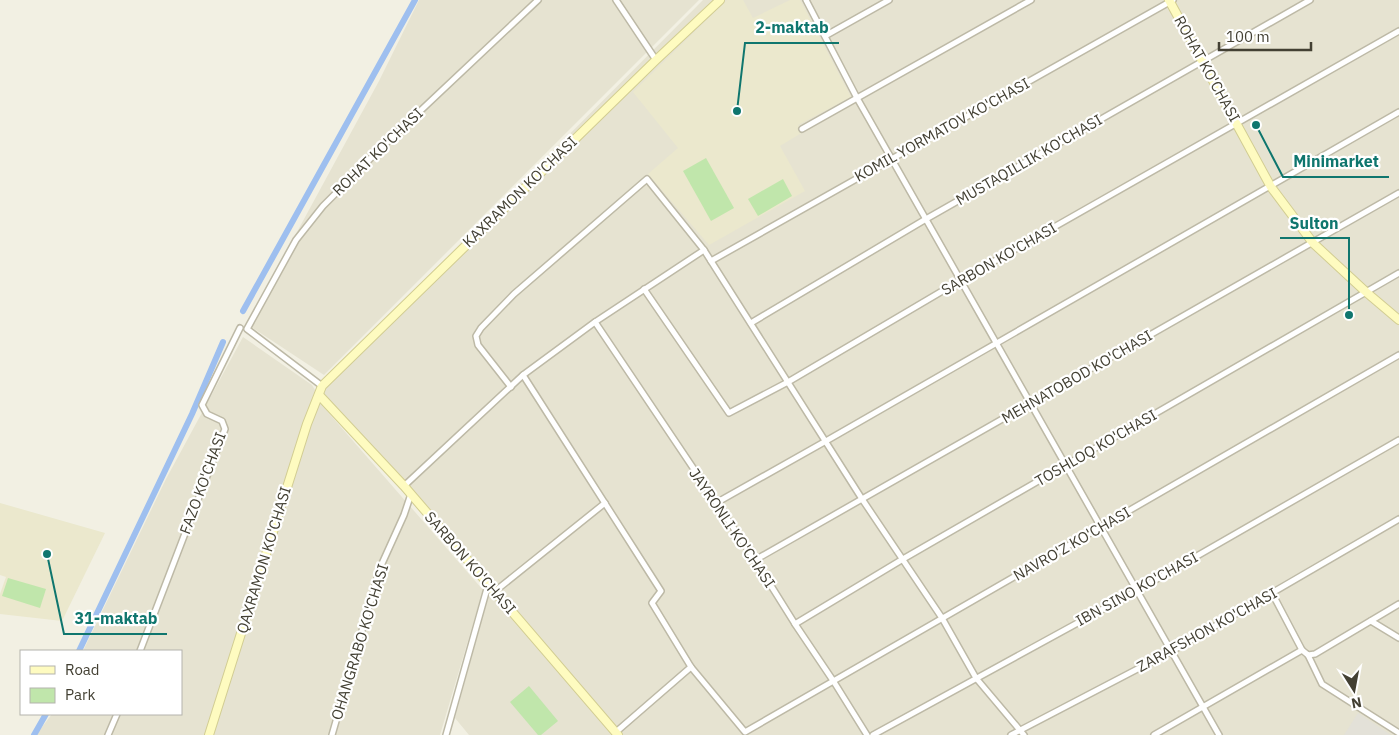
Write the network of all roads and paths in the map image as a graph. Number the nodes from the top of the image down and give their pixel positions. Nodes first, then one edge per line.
1 (538, 0) edge
2 (616, 0) edge
3 (720, 0) edge
4 (806, 0) edge
5 (889, 0) edge
6 (1031, 0) edge
7 (1310, 0) edge
8 (1171, 1) edge
9 (1399, 31) edge
10 (825, 36) junction
11 (656, 60) junction
12 (1203, 61) junction
13 (857, 98) junction
14 (1399, 112) edge
15 (1238, 124) junction
16 (802, 130) dead end
17 (892, 158) junction
18 (1271, 187) junction
19 (1399, 193) edge
20 (926, 219) junction
21 (1313, 243) junction
22 (704, 250) junction
23 (711, 261) junction
24 (1399, 273) edge
25 (961, 280) junction
26 (644, 290) junction
27 (1366, 292) junction
28 (1399, 320) edge
29 (595, 322) junction
30 (751, 323) junction
31 (240, 328) dead end
32 (997, 343) junction
33 (1399, 355) edge
34 (523, 376) junction
35 (788, 382) junction
36 (322, 386) junction
37 (511, 387) junction
38 (319, 395) junction
39 (1031, 403) junction
40 (1399, 440) edge
41 (826, 442) junction
42 (1065, 466) junction
43 (404, 486) junction
44 (411, 494) junction
45 (862, 500) junction
46 (605, 503) junction
47 (716, 503) junction
48 (1399, 519) edge
49 (1101, 528) junction
50 (903, 559) junction
51 (755, 560) junction
52 (488, 585) junction
53 (1136, 591) junction
54 (494, 592) junction
55 (1272, 593) junction
56 (1399, 604) edge
57 (942, 618) junction
58 (1371, 621) junction
59 (795, 624) junction
60 (1399, 638) edge
61 (140, 650) edge
62 (1302, 650) junction
63 (1172, 651) junction
64 (1308, 655) junction
65 (691, 667) junction
66 (976, 678) junction
67 (834, 682) junction
68 (1203, 707) junction
69 (116, 715) edge
70 (1022, 732) edge
71 (1399, 733) edge
72 (617, 734) edge
73 (108, 735) edge
74 (209, 735) edge
75 (332, 735) edge
76 (446, 735) edge
77 (867, 735) edge
78 (874, 735) edge
79 (1011, 735) edge
80 (1154, 735) edge
81 (1219, 735) edge

1 - 36 street, ROHAT KO'CHASI
2 - 11 street
3 - 11 street, KAXRAMON KO'CHASI
4 - 10 street
5 - 10 street
6 - 13 street
7 - 12 street, MUSTAQILLIK KO'CHASI
8 - 12 street, ROHAT KO'CHASI
8 - 17 street, KOMIL YORMATOV KO'CHASI
9 - 15 street, SARBON KO'CHASI
10 - 13 street
11 - 36 street, KAXRAMON KO'CHASI
12 - 15 street, ROHAT KO'CHASI
12 - 20 street, MUSTAQILLIK KO'CHASI
13 - 16 street
13 - 17 street
14 - 18 street
15 - 18 street, ROHAT KO'CHASI
15 - 25 street, SARBON KO'CHASI
17 - 20 street
17 - 23 street, KOMIL YORMATOV KO'CHASI
18 - 21 street, ROHAT KO'CHASI
18 - 32 street
19 - 21 street, MEHNATOBOD KO'CHASI
20 - 25 street
20 - 30 street, MUSTAQILLIK KO'CHASI
21 - 27 street, ROHAT KO'CHASI
21 - 39 street, MEHNATOBOD KO'CHASI
22 - 23 street
22 - 26 street
22 - 37 street
23 - 30 street
24 - 27 street, TOSHLOQ KO'CHASI
25 - 32 street
25 - 35 street, SARBON KO'CHASI
26 - 29 street
26 - 35 street, SARBON KO'CHASI
27 - 28 street, ROHAT KO'CHASI
27 - 42 street, TOSHLOQ KO'CHASI
29 - 34 street
29 - 47 street, JAYRONLI KO'CHASI
30 - 35 street
31 - 61 street, FAZO KO'CHASI
32 - 39 street
32 - 41 street
33 - 49 street, NAVRO'Z KO'CHASI
34 - 37 street
34 - 46 street
35 - 41 street
36 - 38 street, QAXRAMON KO'CHASI
37 - 43 street
38 - 43 street, SARBON KO'CHASI
38 - 74 street, QAXRAMON KO'CHASI
39 - 42 street
39 - 45 street, MEHNATOBOD KO'CHASI
40 - 53 street, IBN SINO KO'CHASI
41 - 45 street
41 - 47 street
42 - 49 street
42 - 50 street, TOSHLOQ KO'CHASI
43 - 44 street, SARBON KO'CHASI
44 - 52 street, SARBON KO'CHASI
44 - 75 street, OHANGRABO KO'CHASI
45 - 50 street
45 - 51 street, MEHNATOBOD KO'CHASI
46 - 54 street
46 - 65 street
47 - 51 street, JAYRONLI KO'CHASI
48 - 55 street, ZARAFSHON KO'CHASI
49 - 53 street
49 - 57 street, NAVRO'Z KO'CHASI
50 - 57 street
50 - 59 street, TOSHLOQ KO'CHASI
51 - 59 street, JAYRONLI KO'CHASI
52 - 54 street, SARBON KO'CHASI
52 - 76 street
53 - 63 street
53 - 66 street, IBN SINO KO'CHASI
54 - 72 street, SARBON KO'CHASI
55 - 62 street
55 - 63 street, ZARAFSHON KO'CHASI
56 - 58 street
57 - 66 street
57 - 67 street, NAVRO'Z KO'CHASI
58 - 60 street
58 - 64 street
59 - 67 street, JAYRONLI KO'CHASI
62 - 64 street
62 - 68 street
63 - 68 street
63 - 70 street, ZARAFSHON KO'CHASI
64 - 71 street
65 - 67 street, NAVRO'Z KO'CHASI
65 - 72 street
66 - 70 street
66 - 78 street, IBN SINO KO'CHASI
67 - 77 street, JAYRONLI KO'CHASI
68 - 80 street
68 - 81 street
69 - 73 street
70 - 79 street, ZARAFSHON KO'CHASI

